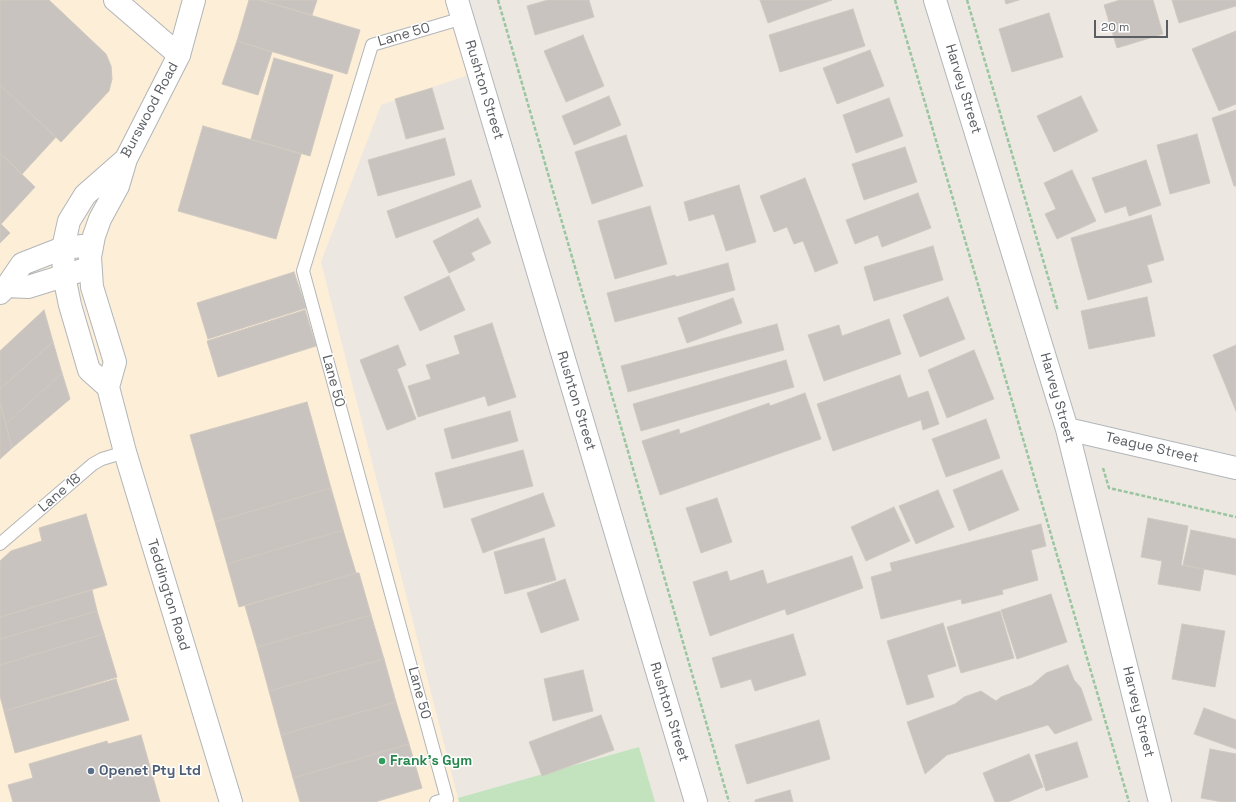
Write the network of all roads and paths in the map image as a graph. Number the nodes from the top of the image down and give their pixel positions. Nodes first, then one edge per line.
1 (115, 0) edge
2 (194, 0) edge
3 (498, 0) edge
4 (895, 0) edge
5 (935, 0) edge
6 (967, 0) edge
7 (460, 9) edge
8 (179, 55) junction
9 (126, 159) junction
10 (92, 245) junction
11 (63, 248) junction
12 (89, 268) junction
13 (64, 276) junction
14 (4, 290) edge
15 (1058, 313) dead end
16 (108, 387) junction
17 (1067, 429) junction
18 (1094, 435) junction
19 (125, 452) junction
20 (1236, 468) edge
21 (1236, 517) edge
22 (0, 544) edge
23 (230, 802) edge
24 (436, 802) edge
25 (696, 802) edge
26 (729, 802) edge
27 (1129, 802) edge
28 (1160, 802) edge

1 - 8 street
2 - 8 street, Burswood Road
3 - 26 path
4 - 27 path
5 - 17 street, Harvey Street
6 - 15 path
7 - 24 lane, Lane 50
7 - 25 street, Rushton Street
8 - 9 street, Burswood Road
9 - 10 street
9 - 11 street, Burswood Road
10 - 11 street
10 - 12 street
11 - 13 street
11 - 14 street
12 - 13 street
12 - 16 street
13 - 14 street
13 - 16 street
16 - 19 street, Teddington Road
17 - 18 street, Teague Street
17 - 28 street, Harvey Street
18 - 20 street, Teague Street
18 - 21 path
19 - 22 lane, Lane 18
19 - 23 street, Teddington Road

